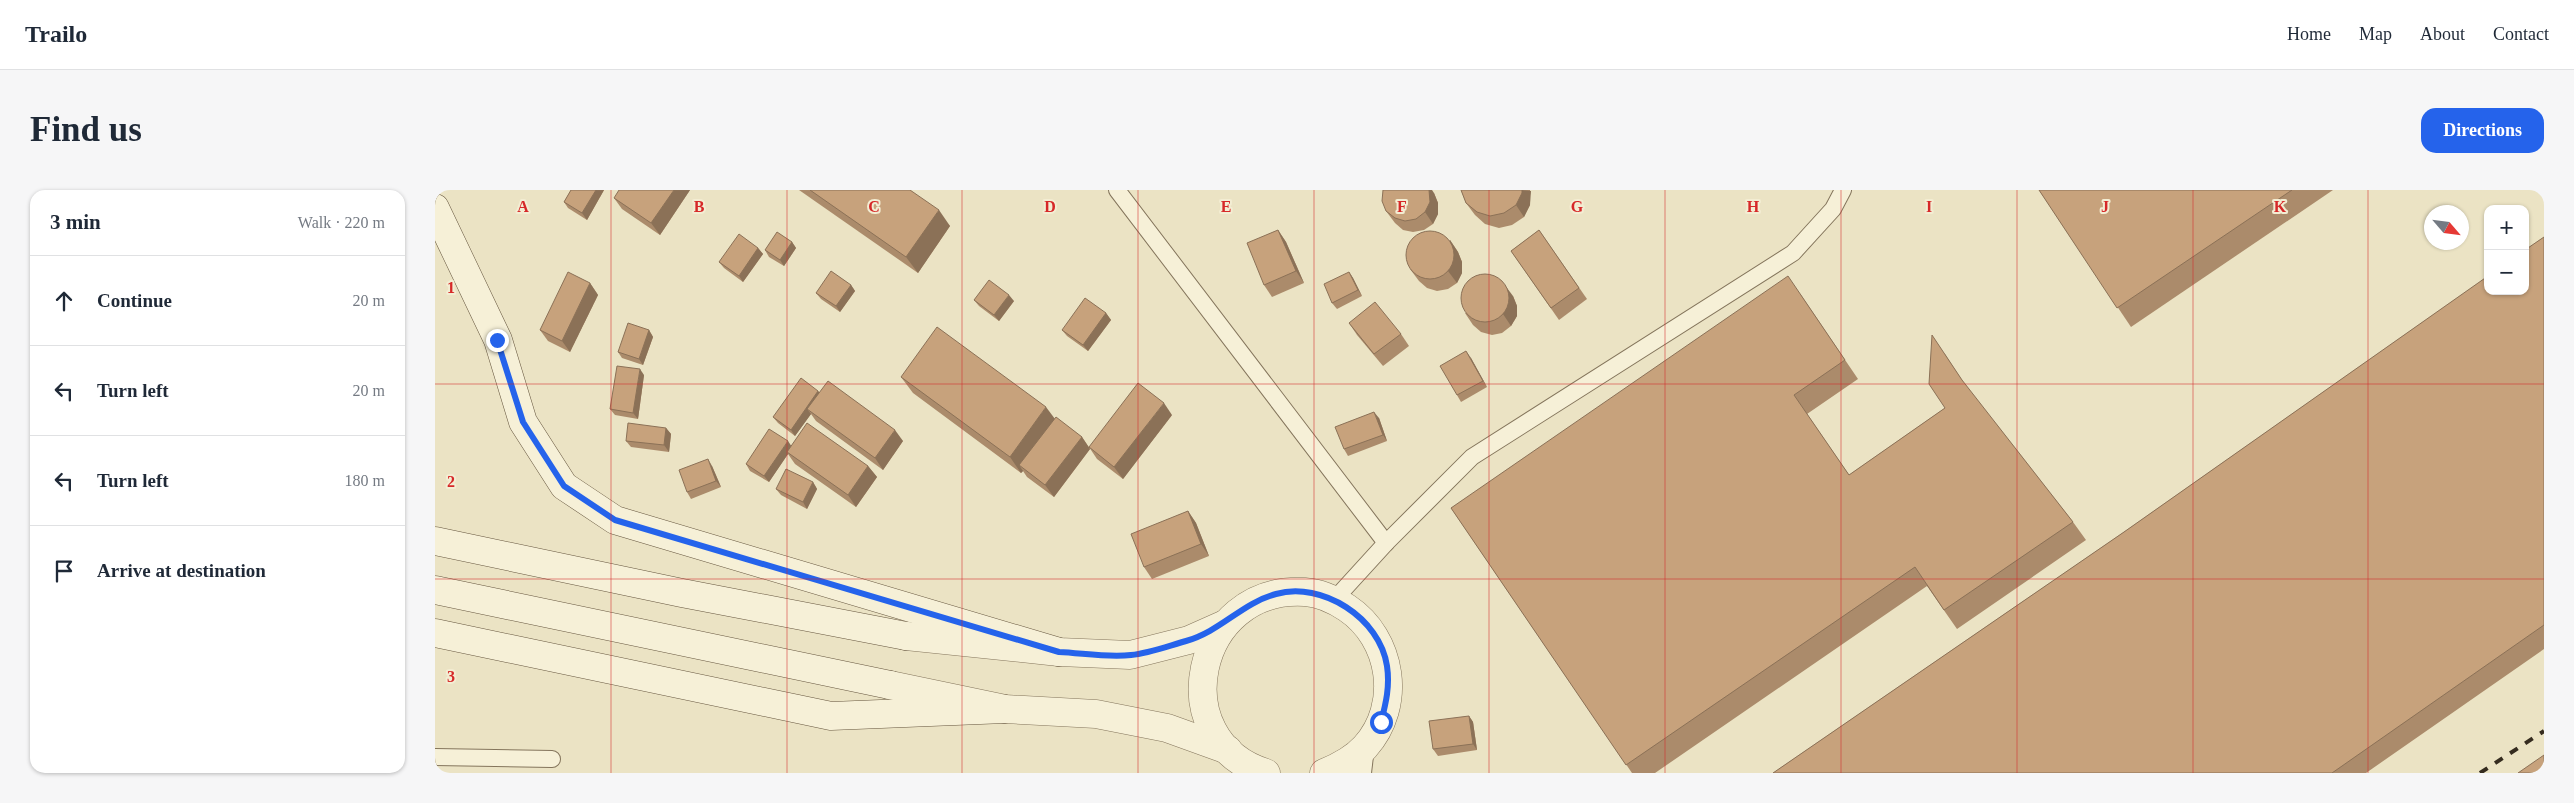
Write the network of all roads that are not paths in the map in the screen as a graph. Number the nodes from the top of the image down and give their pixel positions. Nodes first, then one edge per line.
1 (1117, 190) edge
2 (1843, 190) edge
3 (435, 208) edge
4 (435, 541) edge
5 (1386, 543) junction
6 (435, 590) edge
7 (1334, 600) junction
8 (1225, 624) junction
9 (435, 633) edge
10 (1059, 652) junction
11 (1005, 709) junction
12 (1228, 750) junction
13 (435, 756) edge
14 (552, 759) dead end
15 (1364, 760) edge
16 (1266, 773) edge
17 (1324, 773) edge

1 - 5 lane
2 - 5 lane
3 - 10 street
4 - 10 street
5 - 7 lane
6 - 11 street
7 - 8 street
7 - 15 street
8 - 10 street
8 - 12 street
9 - 11 street
11 - 12 street
12 - 16 street
13 - 14 lane
15 - 17 street

